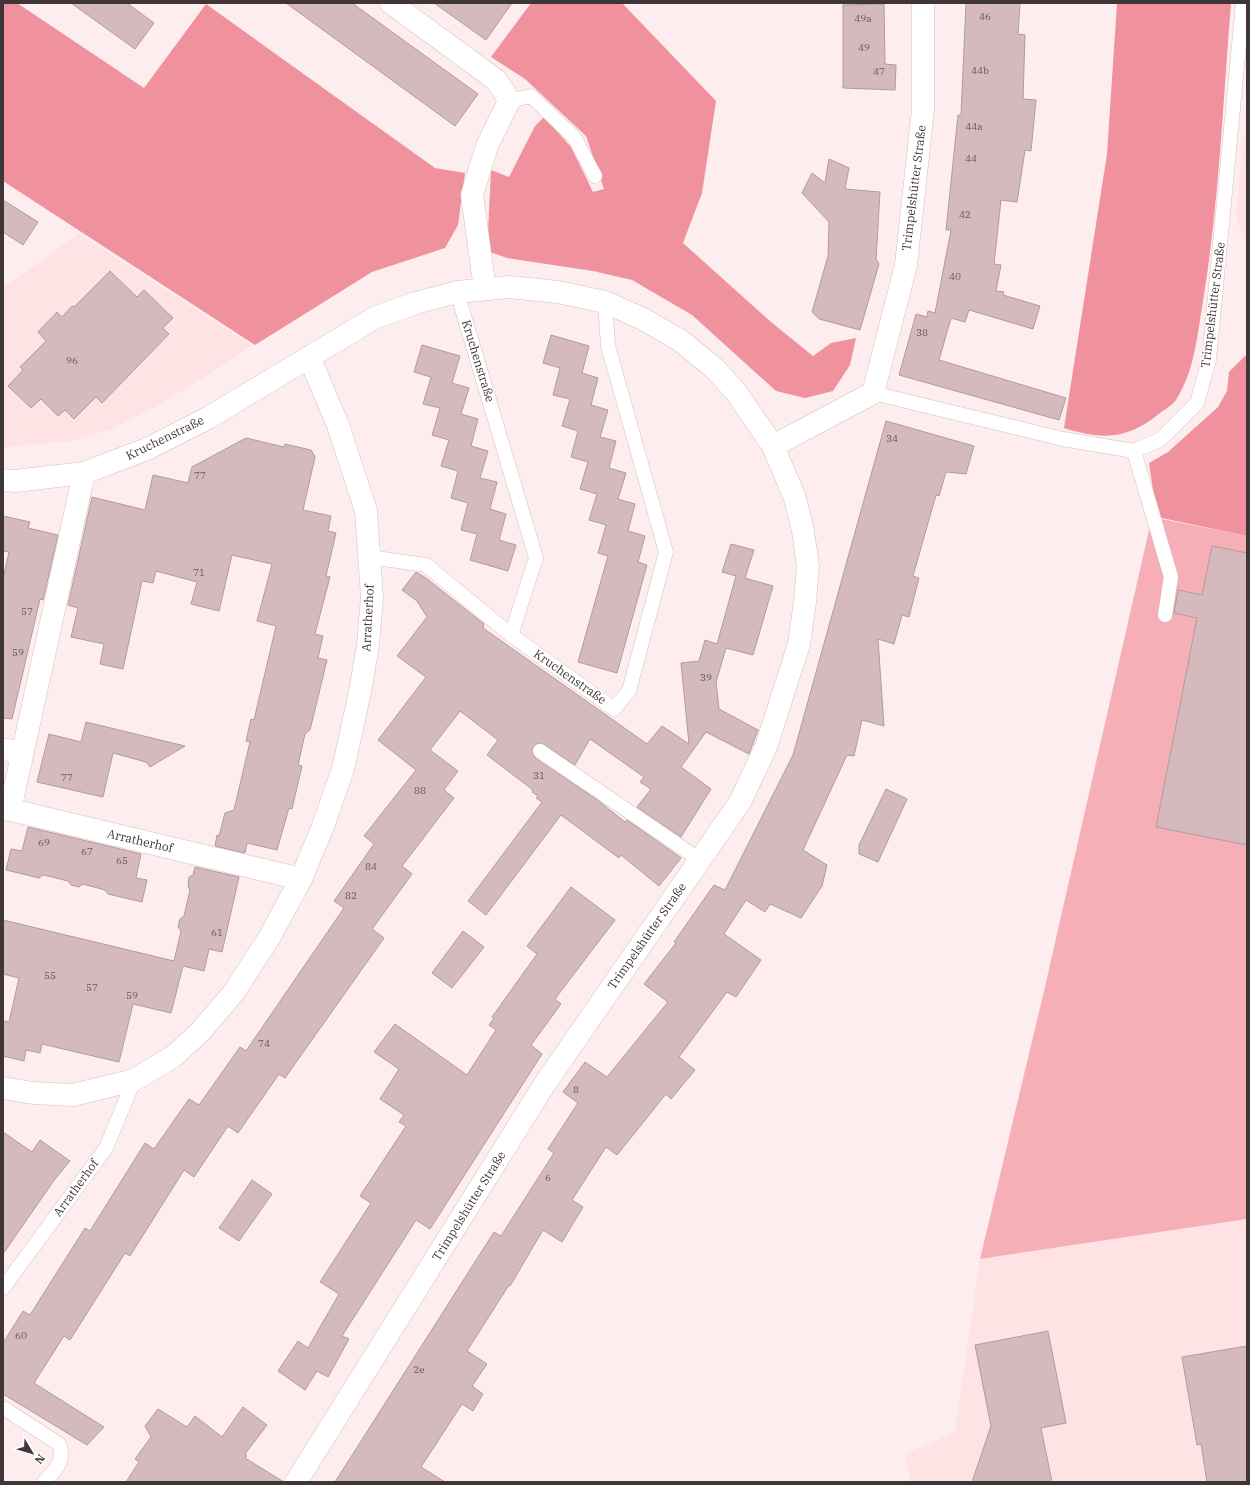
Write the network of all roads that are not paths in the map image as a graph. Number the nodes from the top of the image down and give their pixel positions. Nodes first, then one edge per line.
1 (391, 3) edge
2 (923, 3) edge
3 (1243, 3) edge
4 (509, 101) junction
5 (595, 176) dead end
6 (485, 289) junction
7 (457, 292) junction
8 (605, 302) junction
9 (309, 357) junction
10 (873, 393) junction
11 (773, 446) junction
12 (1134, 451) junction
13 (84, 473) junction
14 (3, 480) edge
15 (369, 557) junction
16 (1165, 615) dead end
17 (510, 635) junction
18 (12, 751) edge
19 (540, 751) dead end
20 (6, 809) edge
21 (700, 860) junction
22 (301, 879) junction
23 (134, 1080) junction
24 (3, 1088) edge
25 (3, 1288) edge
26 (5, 1409) dead end
27 (44, 1482) edge
28 (296, 1482) edge

1 - 4 street
2 - 10 street, Trimpelshütter Straße
3 - 12 lane, Trimpelshütter Straße
4 - 5 lane
4 - 6 street
6 - 7 street, Kruchenstraße
6 - 8 street, Kruchenstraße
7 - 9 street, Kruchenstraße
7 - 17 lane, Kruchenstraße
8 - 11 street, Kruchenstraße
8 - 17 lane, Kruchenstraße
9 - 13 street, Kruchenstraße
9 - 15 street, Arratherhof
10 - 11 street
10 - 12 lane
11 - 21 street, Trimpelshütter Straße
12 - 16 lane
13 - 14 street, Kruchenstraße
13 - 18 street
15 - 17 lane
15 - 22 street, Arratherhof
18 - 20 street
19 - 21 lane
20 - 22 street, Arratherhof
21 - 28 street, Trimpelshütter Straße
22 - 23 street, Arratherhof
23 - 24 street, Arratherhof
23 - 25 lane, Arratherhof
26 - 27 lane

